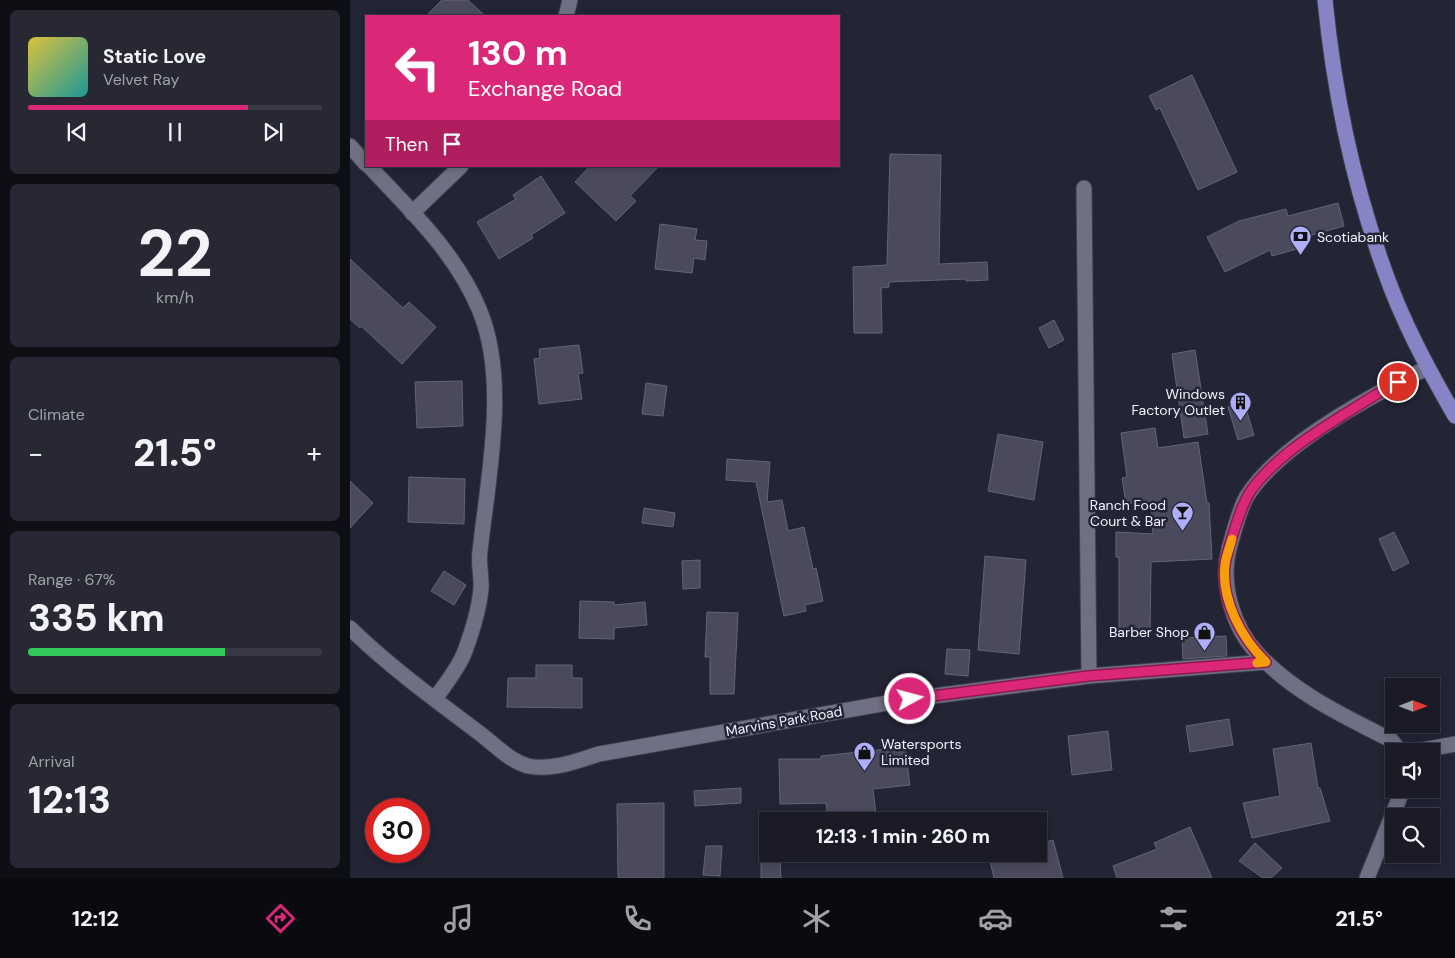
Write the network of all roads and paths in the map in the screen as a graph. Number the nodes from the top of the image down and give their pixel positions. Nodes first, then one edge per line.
1 (570, 0) edge
2 (1324, 0) edge
3 (566, 15) edge
4 (350, 146) edge
5 (365, 163) edge
6 (369, 167) edge
7 (460, 167) edge
8 (1084, 188) dead end
9 (412, 213) junction
10 (1427, 368) junction
11 (1455, 416) edge
12 (350, 628) edge
13 (1266, 662) junction
14 (1088, 676) junction
15 (435, 699) junction
16 (1393, 743) edge
17 (1455, 744) edge
18 (1440, 747) edge
19 (1399, 798) edge
20 (1367, 878) edge

1 - 3 street
2 - 10 main road
4 - 5 street
6 - 9 street
7 - 9 street
8 - 14 street
9 - 15 street
10 - 11 main road
10 - 13 street
12 - 15 street, Marvins Park Road
13 - 14 street, Marvins Park Road
13 - 16 street
14 - 15 street, Marvins Park Road
17 - 18 street
19 - 20 street

